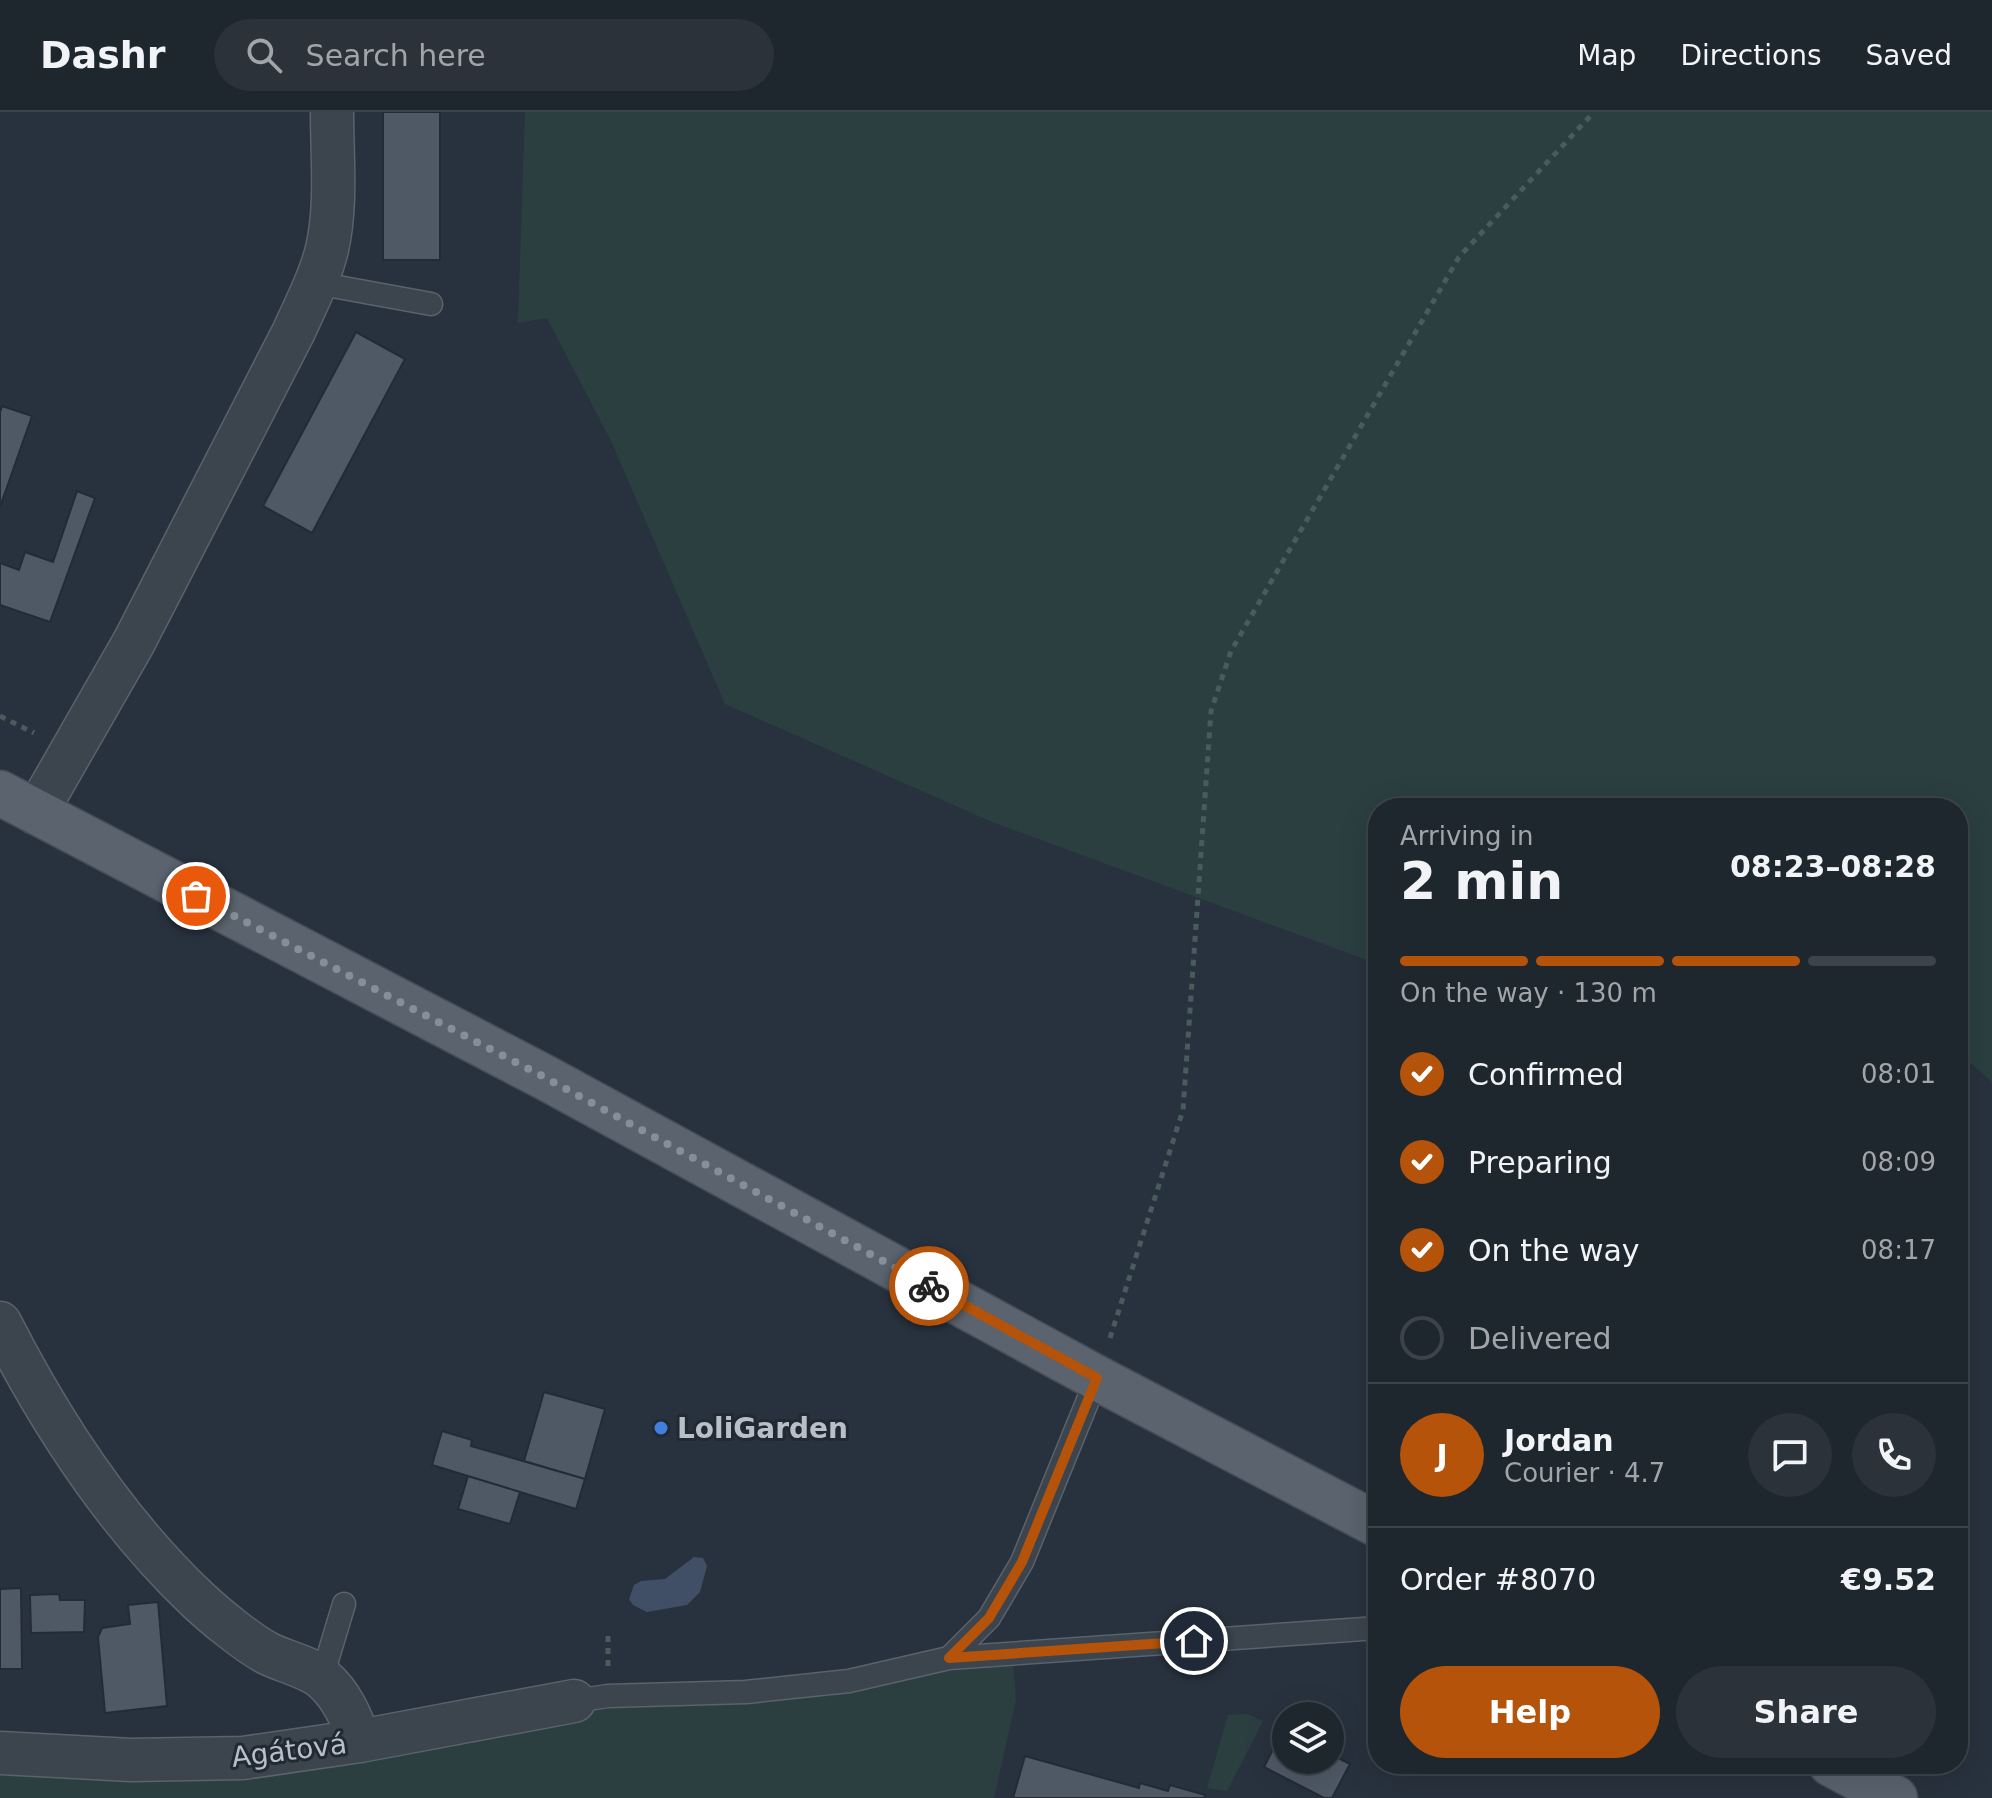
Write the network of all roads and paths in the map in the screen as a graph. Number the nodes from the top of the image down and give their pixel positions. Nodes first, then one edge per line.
1 (332, 112) edge
2 (1594, 112) edge
3 (316, 283) junction
4 (431, 304) dead end
5 (18, 803) edge
6 (0, 1323) edge
7 (1097, 1378) junction
8 (1368, 1520) edge
9 (344, 1604) dead end
10 (1368, 1629) edge
11 (949, 1658) junction
12 (322, 1677) junction
13 (574, 1701) joint
14 (360, 1741) junction
15 (0, 1753) edge
16 (1850, 1774) edge
17 (1895, 1798) edge

1 - 3 street
2 - 7 path
3 - 4 lane
3 - 5 street
5 - 7 main road
6 - 12 street
7 - 8 main road
7 - 11 lane
9 - 12 lane
10 - 11 lane
11 - 13 lane
12 - 14 street
13 - 14 street, Agátová
14 - 15 street, Agátová
16 - 17 main road

